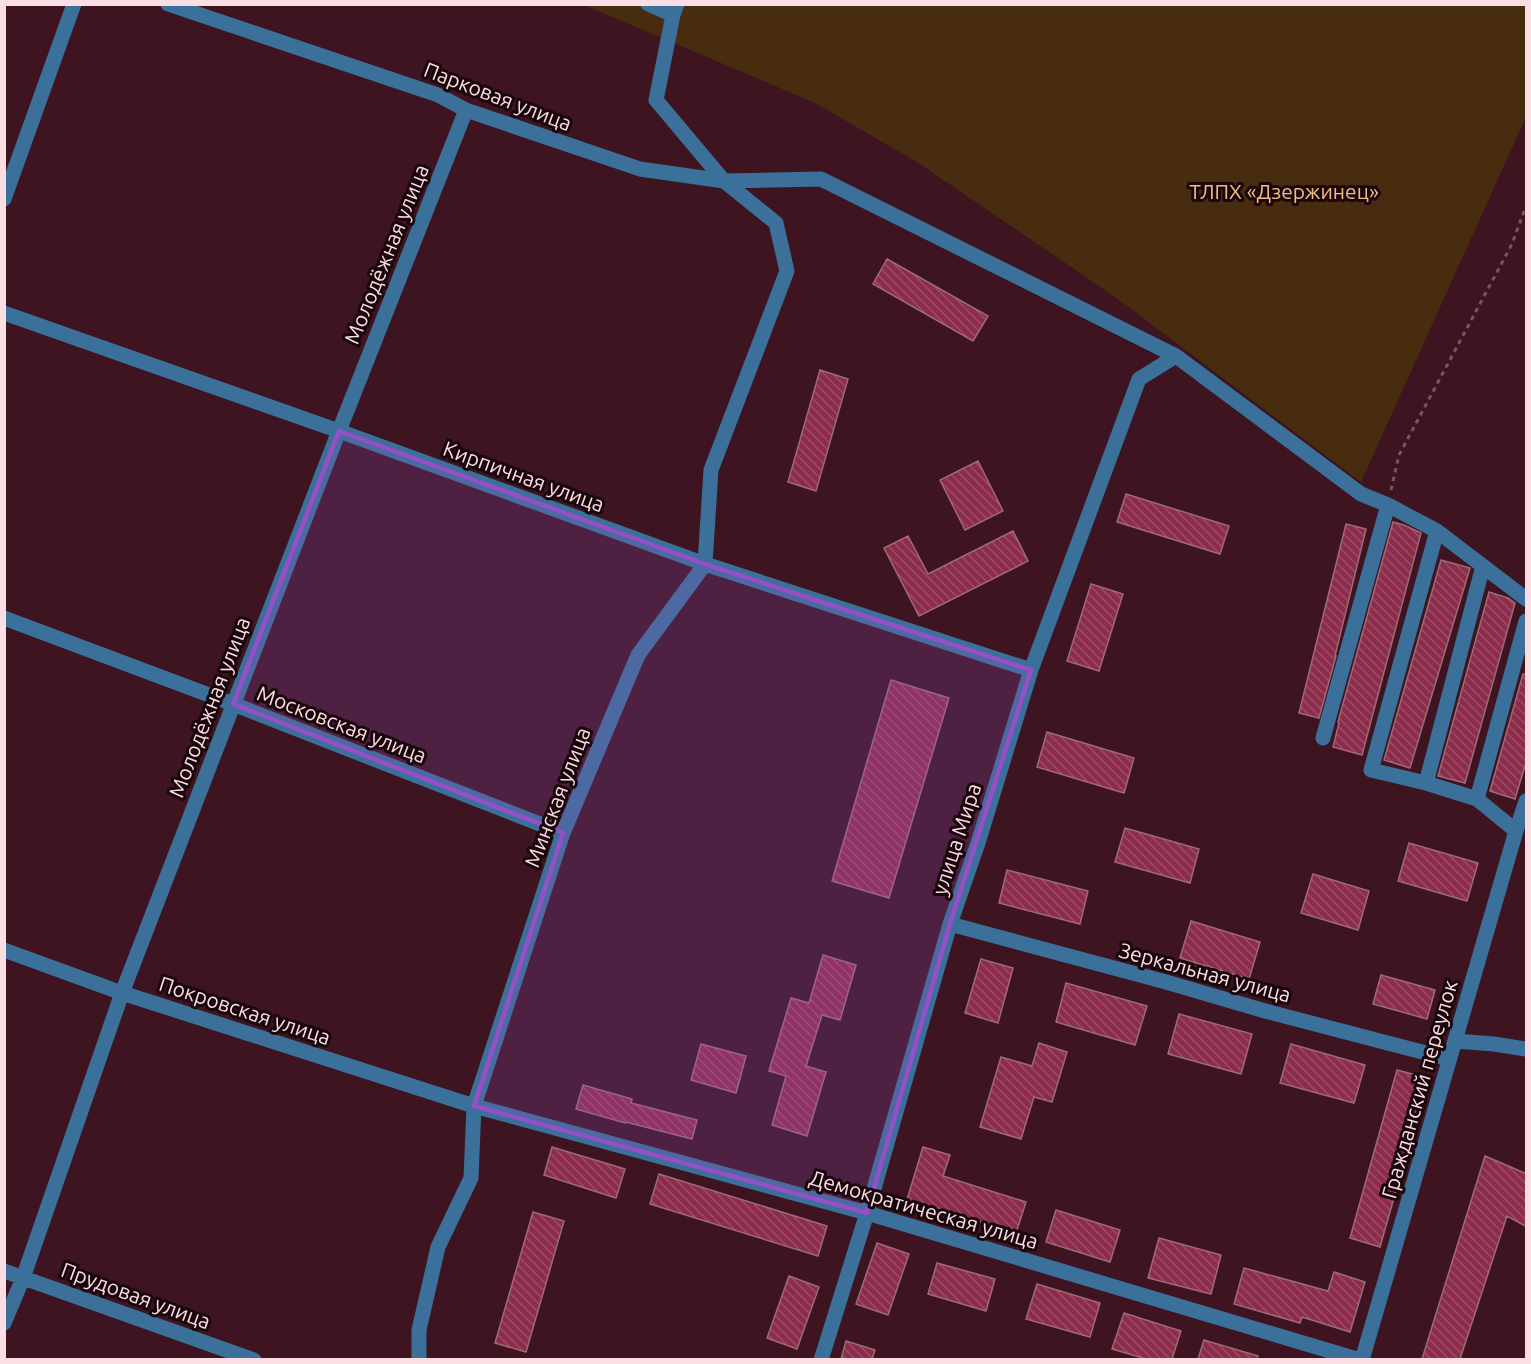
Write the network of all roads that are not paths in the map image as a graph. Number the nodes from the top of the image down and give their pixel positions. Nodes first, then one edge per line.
1 (74, 4) edge
2 (168, 4) edge
3 (648, 4) edge
4 (675, 10) edge
5 (466, 110) junction
6 (724, 181) junction
7 (4, 199) edge
8 (4, 313) edge
9 (1176, 356) junction
10 (339, 431) junction
11 (1388, 505) junction
12 (1437, 531) junction
13 (705, 564) junction
14 (1483, 566) junction
15 (1527, 599) edge
16 (4, 618) edge
17 (1527, 621) edge
18 (1031, 670) junction
19 (233, 704) junction
20 (1323, 738) dead end
21 (1426, 783) junction
22 (1477, 799) junction
23 (1527, 801) edge
24 (1516, 831) junction
25 (562, 833) junction
26 (950, 924) junction
27 (4, 950) edge
28 (122, 993) junction
29 (1455, 1041) junction
30 (1527, 1049) edge
31 (1449, 1059) junction
32 (474, 1106) junction
33 (867, 1213) junction
34 (4, 1271) edge
35 (23, 1278) junction
36 (4, 1323) edge
37 (254, 1359) edge
38 (418, 1359) edge
39 (821, 1359) edge
40 (1361, 1359) edge

1 - 7 street
2 - 5 street, Парковая улица
3 - 4 street
4 - 6 street
5 - 6 street, Парковая улица
5 - 10 street, Молодёжная улица
6 - 9 street, Парковая улица
6 - 13 street
8 - 10 street, Кирпичная улица
9 - 11 street
9 - 18 street, улица Мира
10 - 13 street, Кирпичная улица
10 - 19 street, Молодёжная улица
11 - 12 street
11 - 20 street
12 - 14 street
12 - 21 street
13 - 18 street, Кирпичная улица
13 - 25 street, Минская улица
14 - 15 street
14 - 21 street
16 - 19 street, Московская улица
17 - 22 street
18 - 26 street, улица Мира
19 - 25 street, Московская улица
19 - 28 street, Молодёжная улица
21 - 22 street
22 - 24 street
23 - 24 street, Гражданский переулок
24 - 29 street, Гражданский переулок
25 - 32 street, Минская улица
26 - 31 street, Зеркальная улица
26 - 33 street, улица Мира
27 - 28 street, Покровская улица
28 - 32 street, Покровская улица
28 - 35 street, Молодёжная улица
29 - 30 street
29 - 31 street, Гражданский переулок
31 - 40 street, Гражданский переулок
32 - 33 street, Демократическая улица
32 - 38 street, Минская улица
33 - 39 street, улица Мира
33 - 40 street, Демократическая улица
34 - 35 street, Прудовая улица
35 - 36 street, Молодёжная улица
35 - 37 street, Прудовая улица

